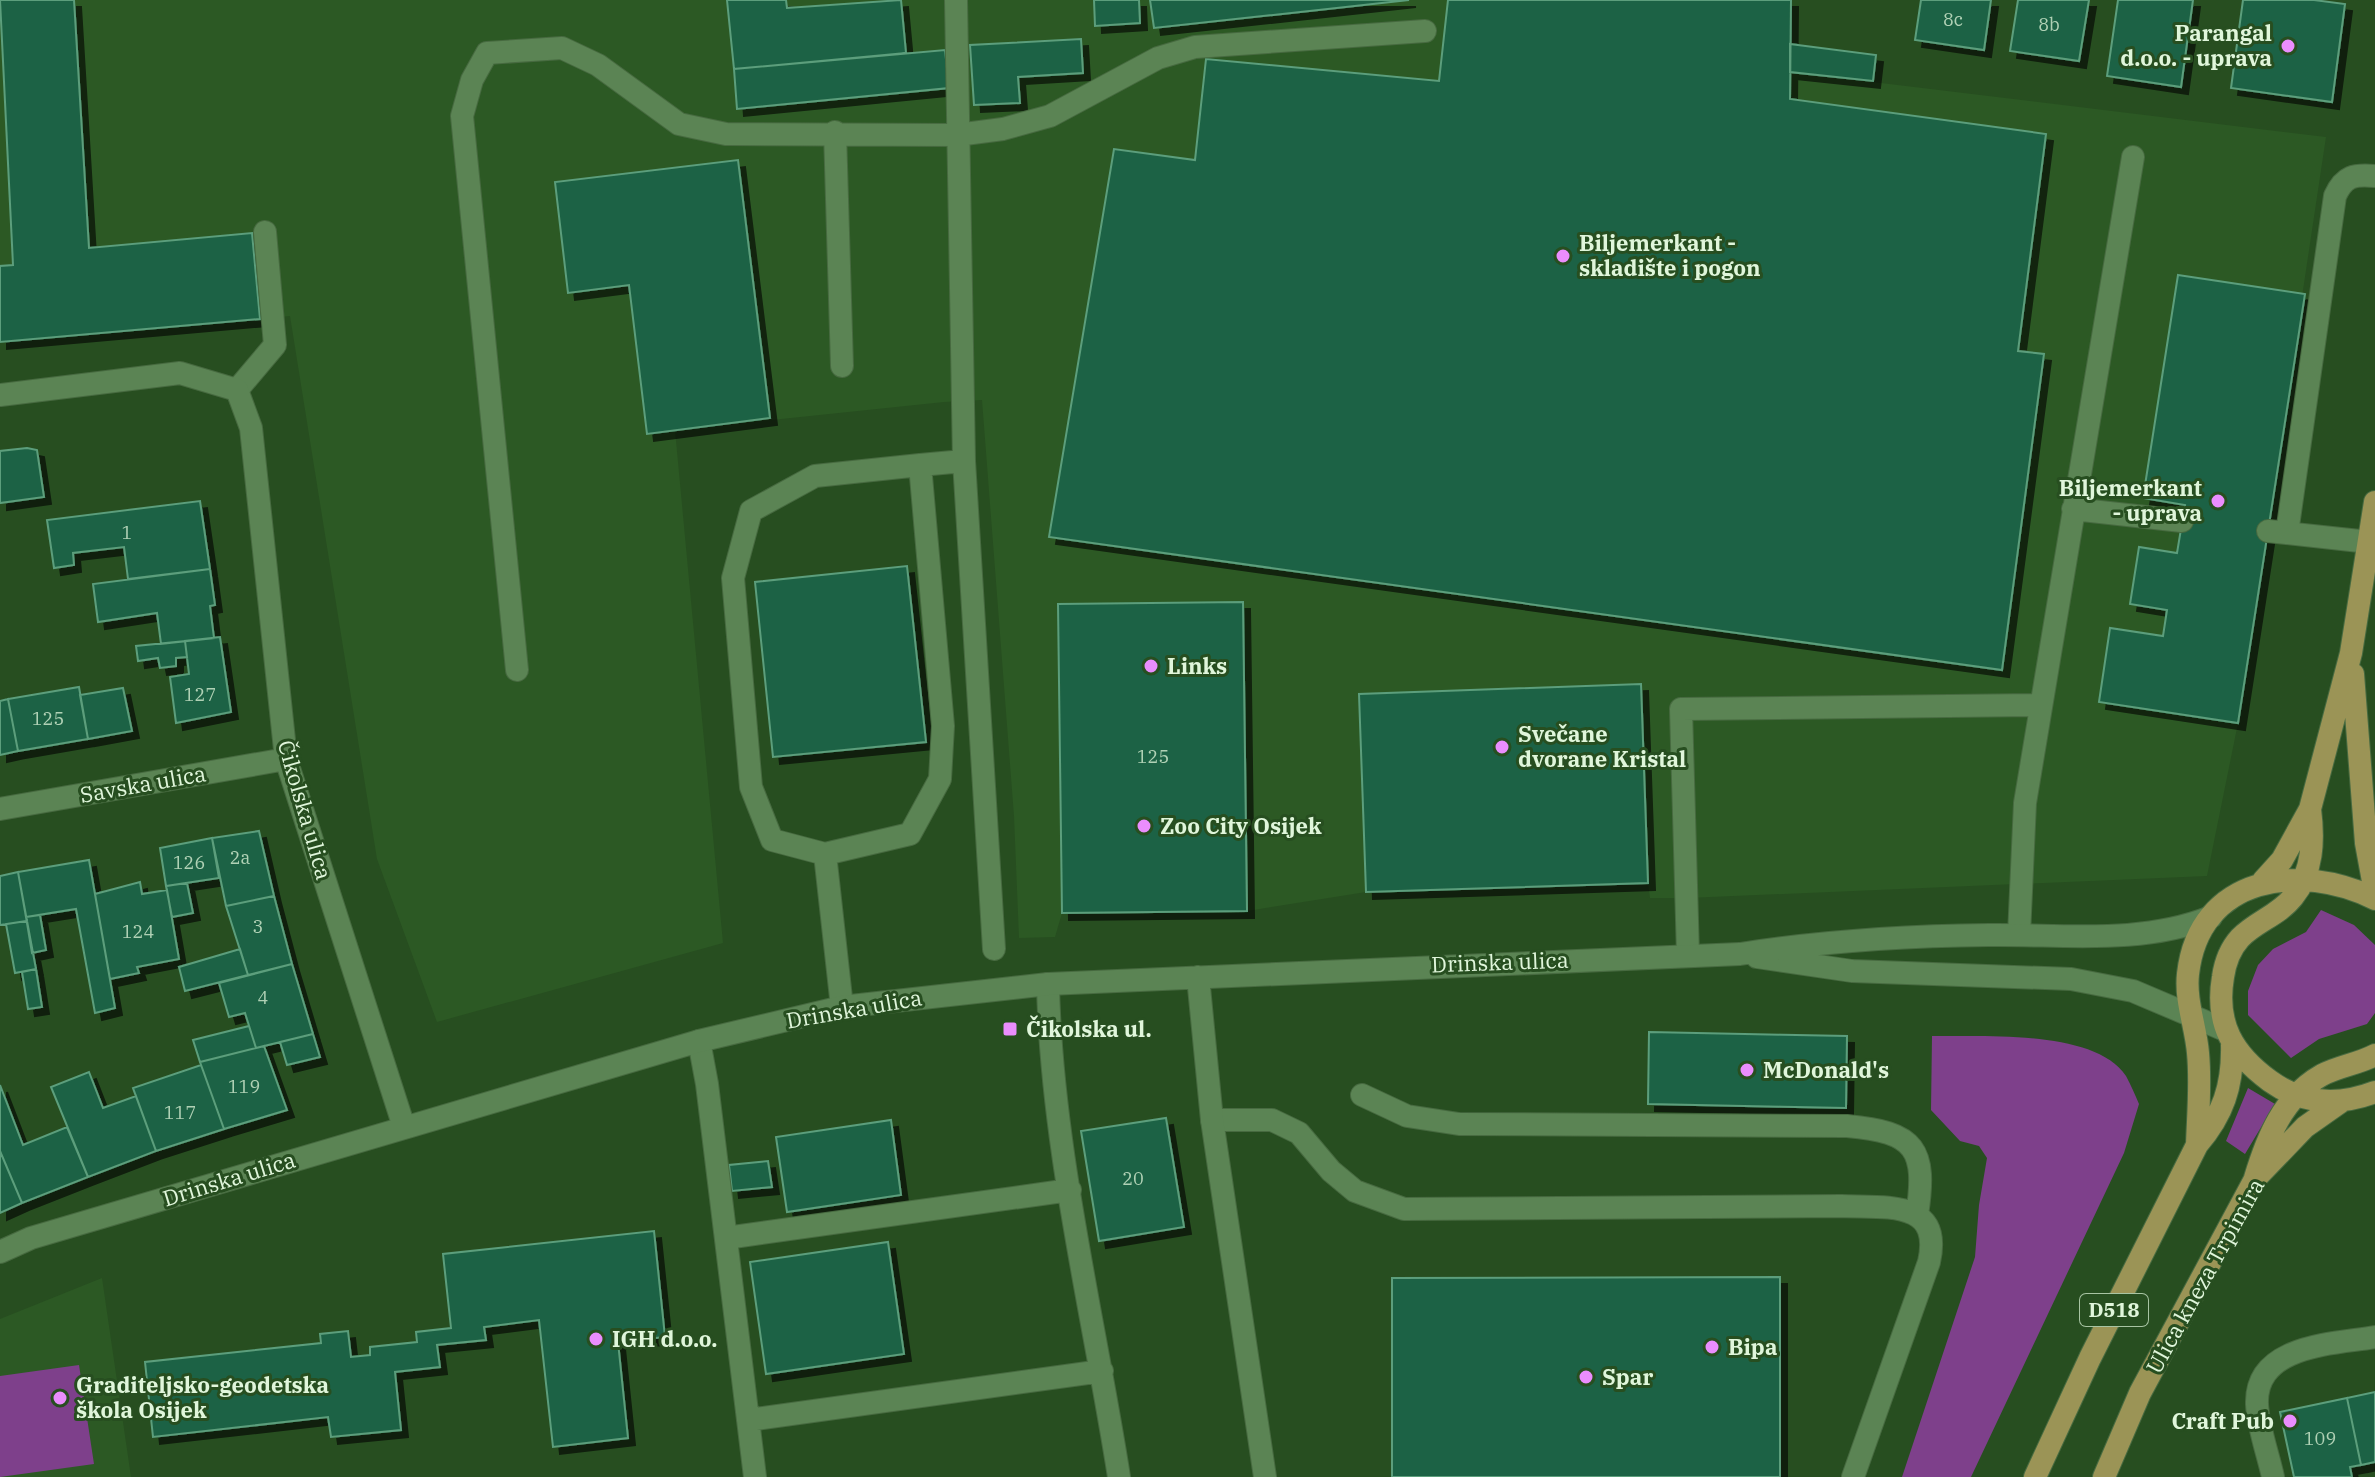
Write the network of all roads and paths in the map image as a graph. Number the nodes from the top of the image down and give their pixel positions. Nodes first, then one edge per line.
1 (956, 0) edge
2 (1425, 31) dead end
3 (835, 132) junction
4 (957, 135) junction
5 (2133, 157) dead end
6 (2375, 176) edge
7 (265, 232) dead end
8 (842, 366) dead end
9 (237, 390) junction
10 (0, 395) edge
11 (964, 461) junction
12 (920, 465) junction
13 (2375, 502) edge
14 (2073, 509) junction
15 (2182, 521) dead end
16 (2369, 542) junction
17 (2351, 653) junction
18 (517, 670) dead end
19 (2040, 705) junction
20 (286, 759) junction
21 (0, 809) edge
22 (2310, 809) junction
23 (2370, 817) edge
24 (825, 854) junction
25 (2304, 879) junction
26 (2263, 881) junction
27 (2375, 892) edge
28 (2375, 899) edge
29 (2211, 917) junction
30 (2019, 935) junction
31 (994, 949) dead end
32 (1740, 954) junction
33 (1688, 955) junction
34 (1198, 977) junction
35 (1048, 984) junction
36 (842, 1007) junction
37 (2192, 1015) junction
38 (2228, 1038) junction
39 (699, 1041) junction
40 (2375, 1055) edge
41 (2375, 1092) edge
42 (1362, 1095) dead end
43 (2295, 1095) junction
44 (2342, 1101) junction
45 (1212, 1120) junction
46 (404, 1127) junction
47 (2197, 1145) junction
48 (2255, 1179) junction
49 (1070, 1190) junction
50 (1917, 1215) junction
51 (726, 1238) junction
52 (0, 1252) edge
53 (2375, 1337) edge
54 (1102, 1371) junction
55 (748, 1420) junction
56 (755, 1477) edge
57 (1119, 1477) edge
58 (1265, 1477) edge
59 (1853, 1477) edge
60 (2035, 1477) edge
61 (2104, 1477) edge
62 (2273, 1477) edge

1 - 4 street
2 - 4 street
3 - 4 street
3 - 8 street
3 - 18 street
4 - 11 street
5 - 14 street
6 - 16 street
7 - 9 street
9 - 10 street
9 - 20 street, Čikolska ulica
11 - 12 street
11 - 31 street
12 - 24 street
12 - 24 street
13 - 16 main road, D518
14 - 15 street
14 - 19 street
16 - 17 main road, D518
17 - 22 main road, D518
17 - 23 main road, D518
19 - 30 street
19 - 33 street
20 - 21 street, Savska ulica
20 - 46 street, Čikolska ulica
22 - 25 main road, D518
22 - 26 main road, D518
23 - 27 main road, D518
24 - 36 street
25 - 26 main road, D518
25 - 28 main road, D518
25 - 38 main road, D518
26 - 29 main road, D518
29 - 30 street, Drinska ulica
29 - 37 main road, D518
30 - 32 street, Drinska ulica
32 - 33 street, Drinska ulica
32 - 37 street, Drinska ulica
33 - 34 street, Drinska ulica
34 - 35 street, Drinska ulica
34 - 45 street
35 - 36 street, Drinska ulica
35 - 49 street
36 - 39 street, Drinska ulica
37 - 38 street, Drinska ulica
37 - 47 main road, D518
38 - 43 main road, D518
38 - 47 main road, D518
39 - 46 street, Drinska ulica
39 - 51 street
40 - 43 main road, D518
41 - 44 main road, D518
42 - 50 street
43 - 44 main road, D518
43 - 48 main road, D518
44 - 48 main road, Ulica kneza Trpimira / D518
45 - 50 street
45 - 58 street
46 - 52 street, Drinska ulica
47 - 60 main road, D518
48 - 61 main road, Ulica kneza Trpimira / D518
49 - 51 street
49 - 54 street
50 - 59 street
51 - 55 street
53 - 62 street
54 - 55 street
54 - 57 street
55 - 56 street

